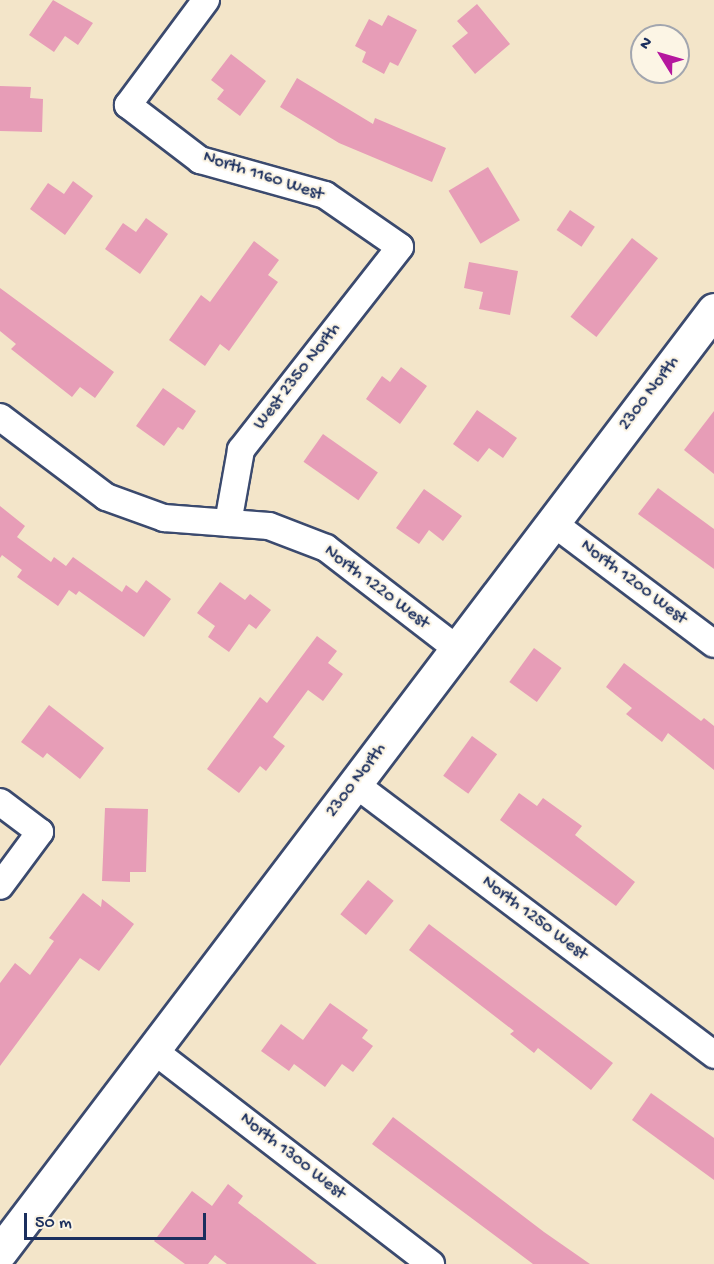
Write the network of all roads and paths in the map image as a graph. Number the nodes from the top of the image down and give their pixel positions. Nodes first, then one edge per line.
1 (206, 0) edge
2 (400, 247) joint
3 (714, 310) edge
4 (0, 417) edge
5 (228, 523) junction
6 (553, 523) junction
7 (714, 644) edge
8 (457, 649) junction
9 (355, 784) junction
10 (0, 802) edge
11 (0, 886) edge
12 (153, 1050) junction
13 (714, 1055) edge
14 (0, 1252) edge
15 (431, 1264) edge

1 - 2 street, North 1160 West
2 - 5 street, West 2350 North
3 - 6 street, 2300 North
4 - 5 street, North 1220 West
5 - 8 street, North 1220 West
6 - 7 street, North 1200 West
6 - 8 street, 2300 North
8 - 9 street, 2300 North
9 - 12 street, 2300 North
9 - 13 street, North 1250 West
10 - 11 street
12 - 14 street, 2300 North
12 - 15 street, North 1300 West

